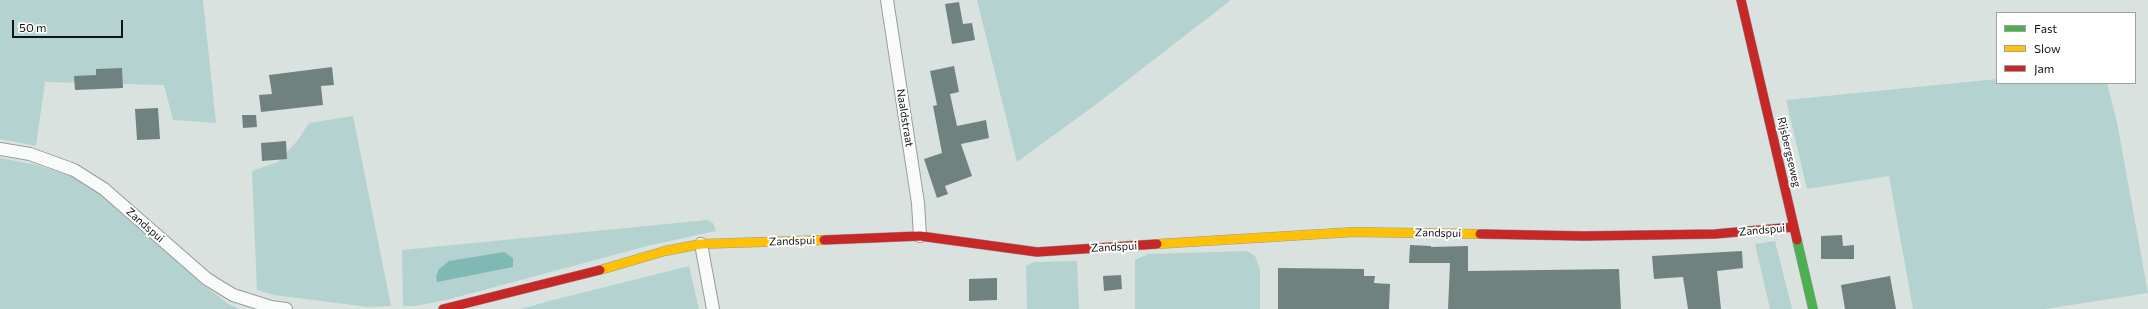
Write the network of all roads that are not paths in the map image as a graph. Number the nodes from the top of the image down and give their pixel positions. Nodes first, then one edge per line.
1 (887, 0) edge
2 (1741, 0) edge
3 (0, 149) edge
4 (1794, 227) junction
5 (920, 236) junction
6 (701, 244) junction
7 (286, 309) edge
8 (443, 309) edge
9 (713, 309) edge
10 (1813, 309) edge

1 - 5 street, Naaldstraat
2 - 4 street, Rijsbergseweg
3 - 7 street, Zandspui
4 - 5 street, Zandspui
4 - 10 street, Rijsbergseweg
5 - 6 street, Zandspui
6 - 8 street, Zandspui
6 - 9 street

